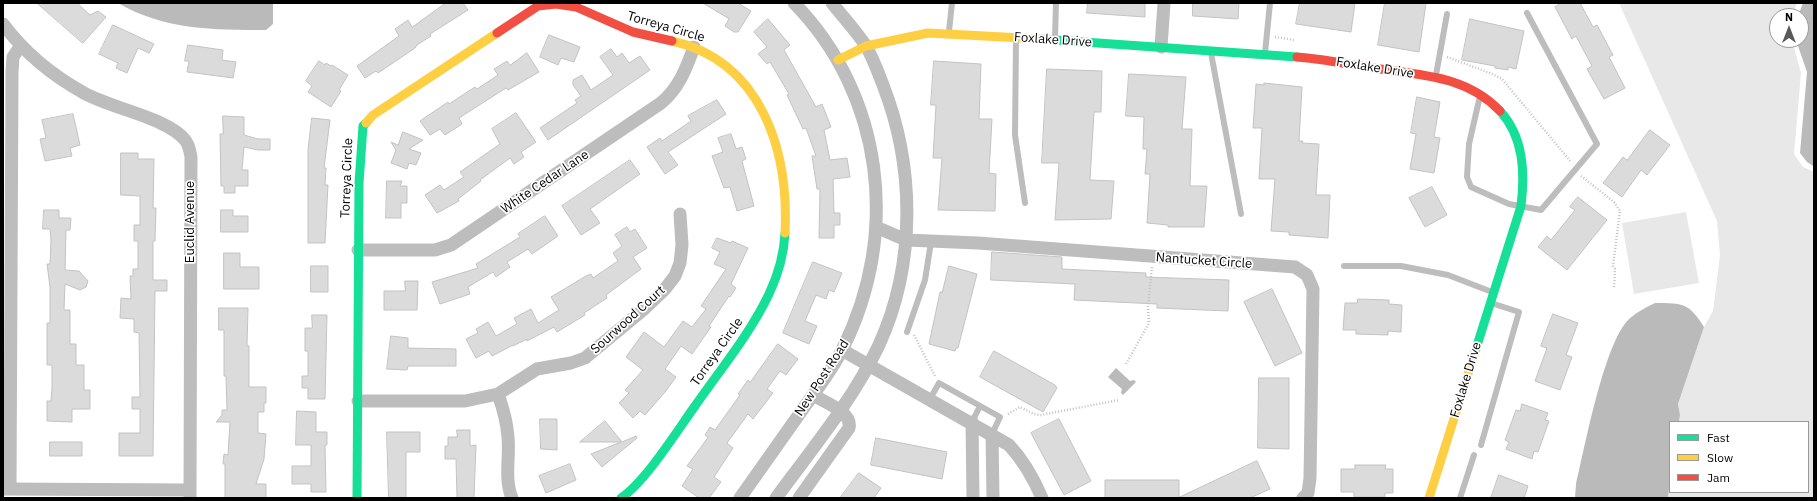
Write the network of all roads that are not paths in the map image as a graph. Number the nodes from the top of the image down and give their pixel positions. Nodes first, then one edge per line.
1 (794, 3) edge
2 (832, 3) edge
3 (952, 3) edge
4 (1056, 3) edge
5 (1164, 3) edge
6 (1270, 3) edge
7 (587, 8) edge
8 (1527, 13) dead end
9 (1447, 14) dead end
10 (3, 24) edge
11 (949, 33) junction
12 (1016, 38) junction
13 (1055, 41) junction
14 (21, 45) junction
15 (866, 46) junction
16 (694, 47) junction
17 (1161, 47) junction
18 (1211, 51) junction
19 (1265, 55) junction
20 (838, 60) junction
21 (1436, 77) junction
22 (1481, 94) junction
23 (1025, 203) dead end
24 (1521, 206) junction
25 (680, 214) dead end
26 (1241, 214) dead end
27 (876, 227) junction
28 (906, 240) junction
29 (931, 242) junction
30 (358, 250) junction
31 (1344, 266) dead end
32 (1493, 293) junction
33 (1490, 303) junction
34 (906, 332) road end
35 (842, 350) junction
36 (869, 364) junction
37 (498, 394) junction
38 (813, 395) junction
39 (930, 399) junction
40 (358, 401) junction
41 (980, 406) junction
42 (840, 411) junction
43 (972, 422) junction
44 (992, 434) junction
45 (1481, 445) dead end
46 (1474, 455) dead end
47 (6, 489) edge
48 (190, 494) edge
49 (357, 498) edge
50 (512, 498) edge
51 (621, 498) edge
52 (740, 498) edge
53 (776, 498) edge
54 (799, 498) edge
55 (973, 498) edge
56 (993, 498) edge
57 (1042, 498) edge
58 (1303, 498) edge
59 (1429, 498) edge
60 (1460, 498) edge

1 - 20 street, New Post Road
2 - 15 street
3 - 11 lane
4 - 13 lane
5 - 17 street
6 - 19 lane
7 - 16 street, Torreya Circle
7 - 30 street, Torreya Circle
8 - 24 lane
9 - 21 lane
10 - 14 street, Euclid Avenue
11 - 12 street, Foxlake Drive
11 - 15 street, Foxlake Drive
12 - 13 street, Foxlake Drive
12 - 23 lane
13 - 17 street, Foxlake Drive
14 - 47 street
14 - 48 street, Euclid Avenue
15 - 20 street, Foxlake Drive
15 - 28 street
16 - 30 street, White Cedar Lane
16 - 51 street, Torreya Circle
17 - 18 street, Foxlake Drive
18 - 19 street, Foxlake Drive
18 - 26 lane
19 - 21 street, Foxlake Drive
20 - 27 street, New Post Road
21 - 22 street, Foxlake Drive
22 - 24 street, Foxlake Drive
22 - 24 lane
24 - 32 street, Foxlake Drive
25 - 37 street, Sourwood Court
27 - 28 street, Nantucket Circle
27 - 35 street, New Post Road
28 - 29 street, Nantucket Circle
28 - 36 street
29 - 34 lane
29 - 58 street, Nantucket Circle
30 - 40 street, Torreya Circle
31 - 32 lane
32 - 33 street, Foxlake Drive
33 - 45 lane
33 - 59 street, Foxlake Drive
35 - 36 street
35 - 38 street, New Post Road
36 - 39 street
36 - 42 street
37 - 40 street, Sourwood Court
37 - 50 street
38 - 42 street
38 - 52 street, New Post Road
39 - 41 lane
39 - 43 street
40 - 49 street, Torreya Circle
41 - 43 lane
41 - 44 lane
42 - 53 street
42 - 54 street
43 - 44 street
43 - 55 street
44 - 56 street
44 - 57 street
46 - 60 lane
47 - 48 street

